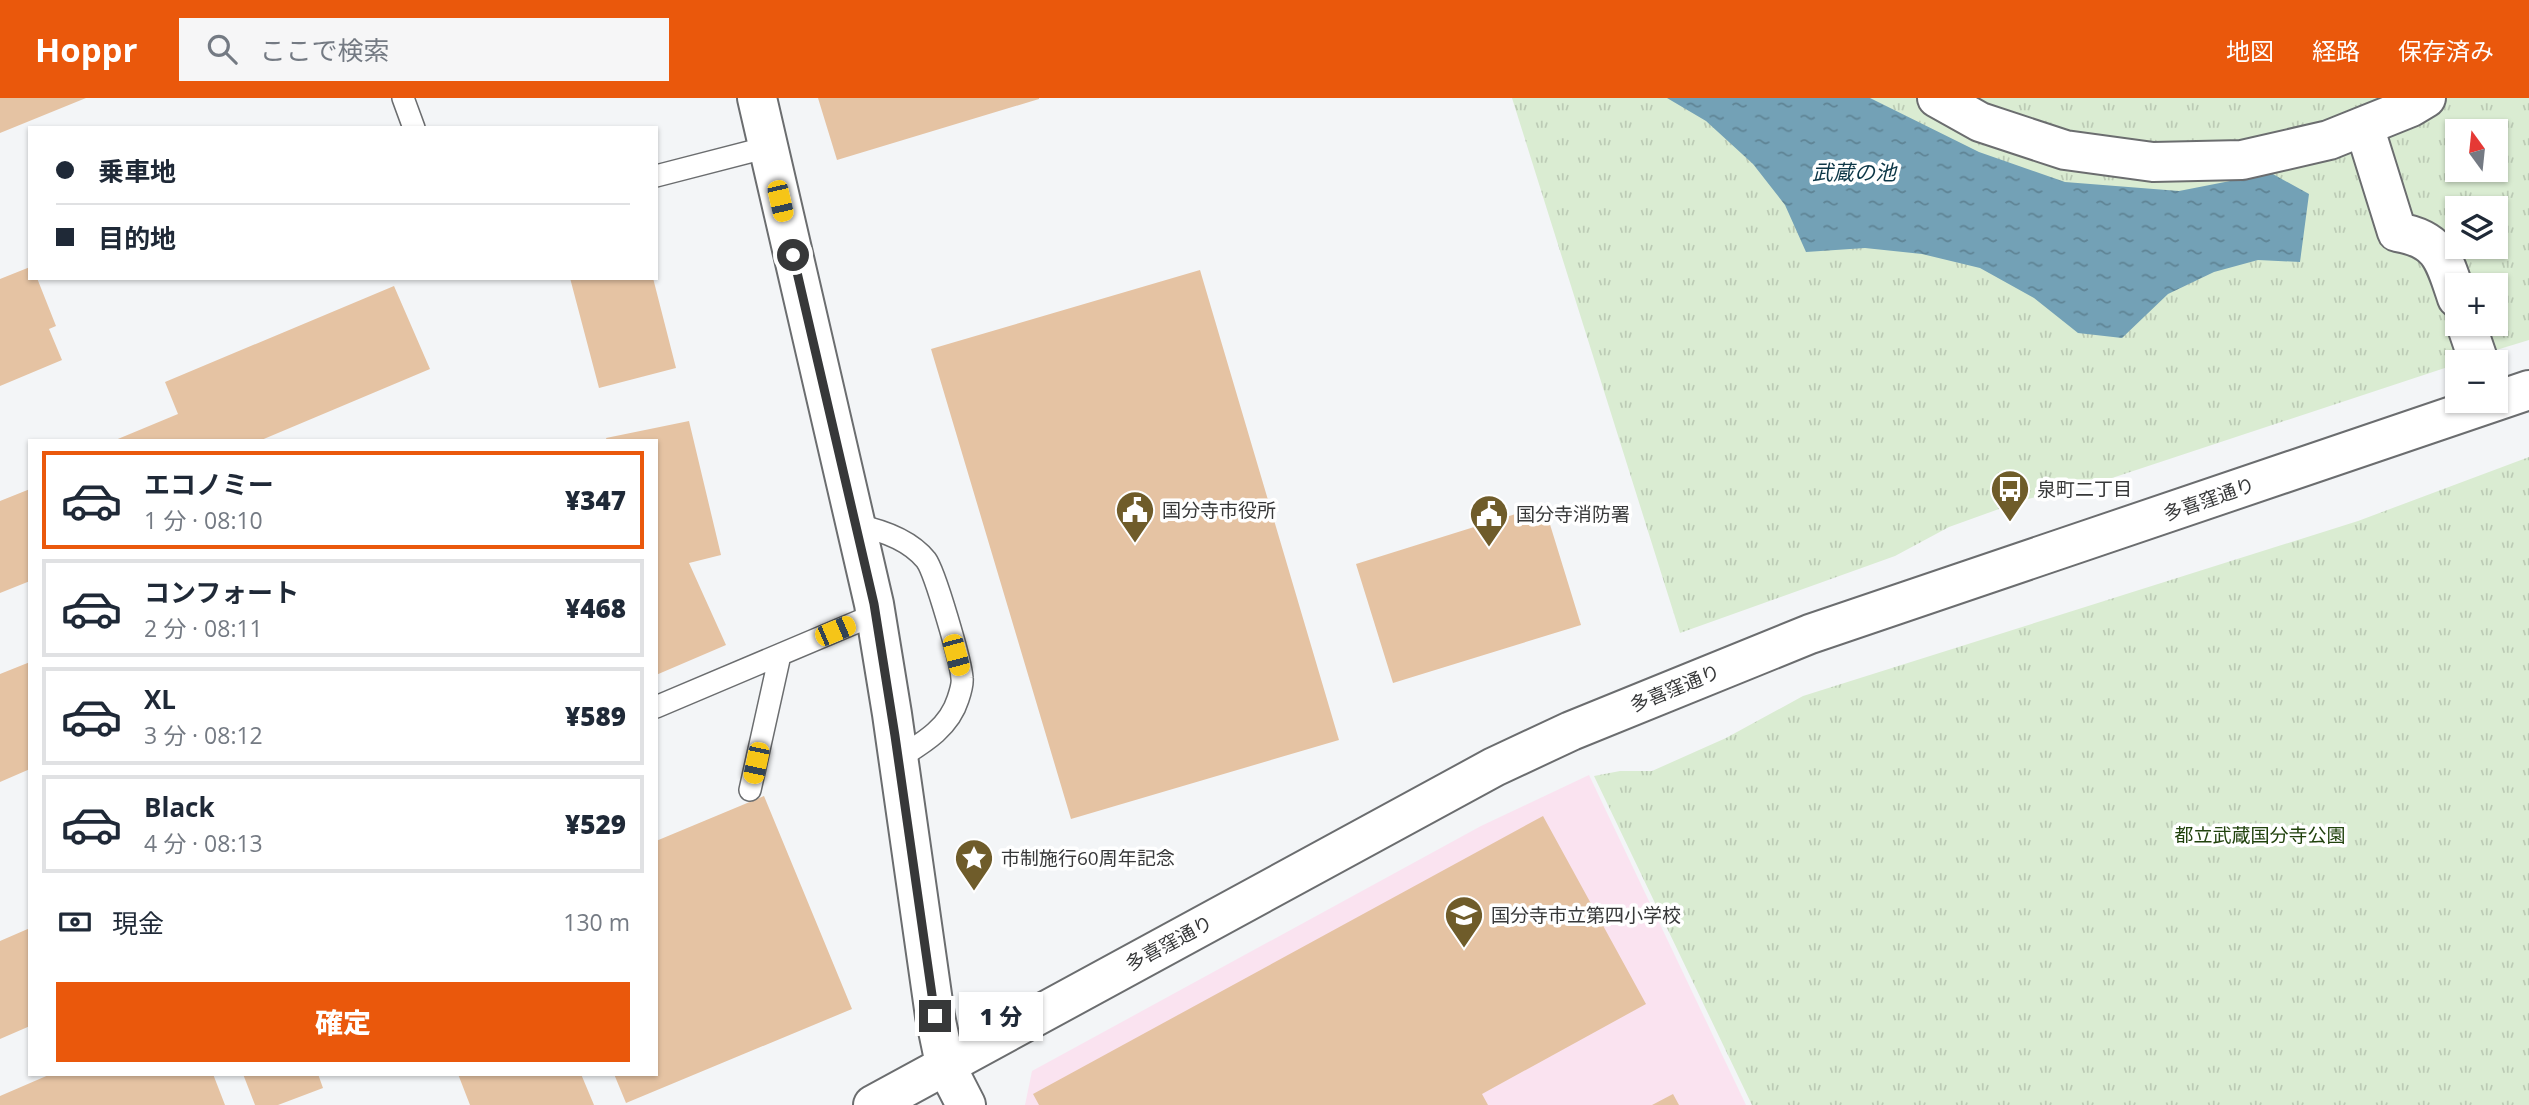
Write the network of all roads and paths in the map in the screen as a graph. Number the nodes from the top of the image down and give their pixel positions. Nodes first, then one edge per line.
1 (403, 98) edge
2 (757, 98) edge
3 (1937, 98) edge
4 (2426, 98) edge
5 (413, 126) edge
6 (2364, 126) junction
7 (768, 147) junction
8 (658, 175) edge
9 (2448, 273) edge
10 (2529, 390) edge
11 (856, 525) junction
12 (876, 614) junction
13 (780, 655) junction
14 (658, 706) edge
15 (899, 758) junction
16 (750, 790) dead end
17 (945, 1064) junction
18 (873, 1105) edge
19 (966, 1105) edge

1 - 5 lane
2 - 7 street
3 - 6 street
4 - 6 street
6 - 9 street
7 - 8 lane
7 - 11 street
10 - 17 street, 多喜窪通り
11 - 12 street
11 - 15 lane
12 - 13 lane
12 - 15 street
13 - 14 lane
13 - 16 lane
15 - 17 street
17 - 18 street, 多喜窪通り
17 - 19 street

